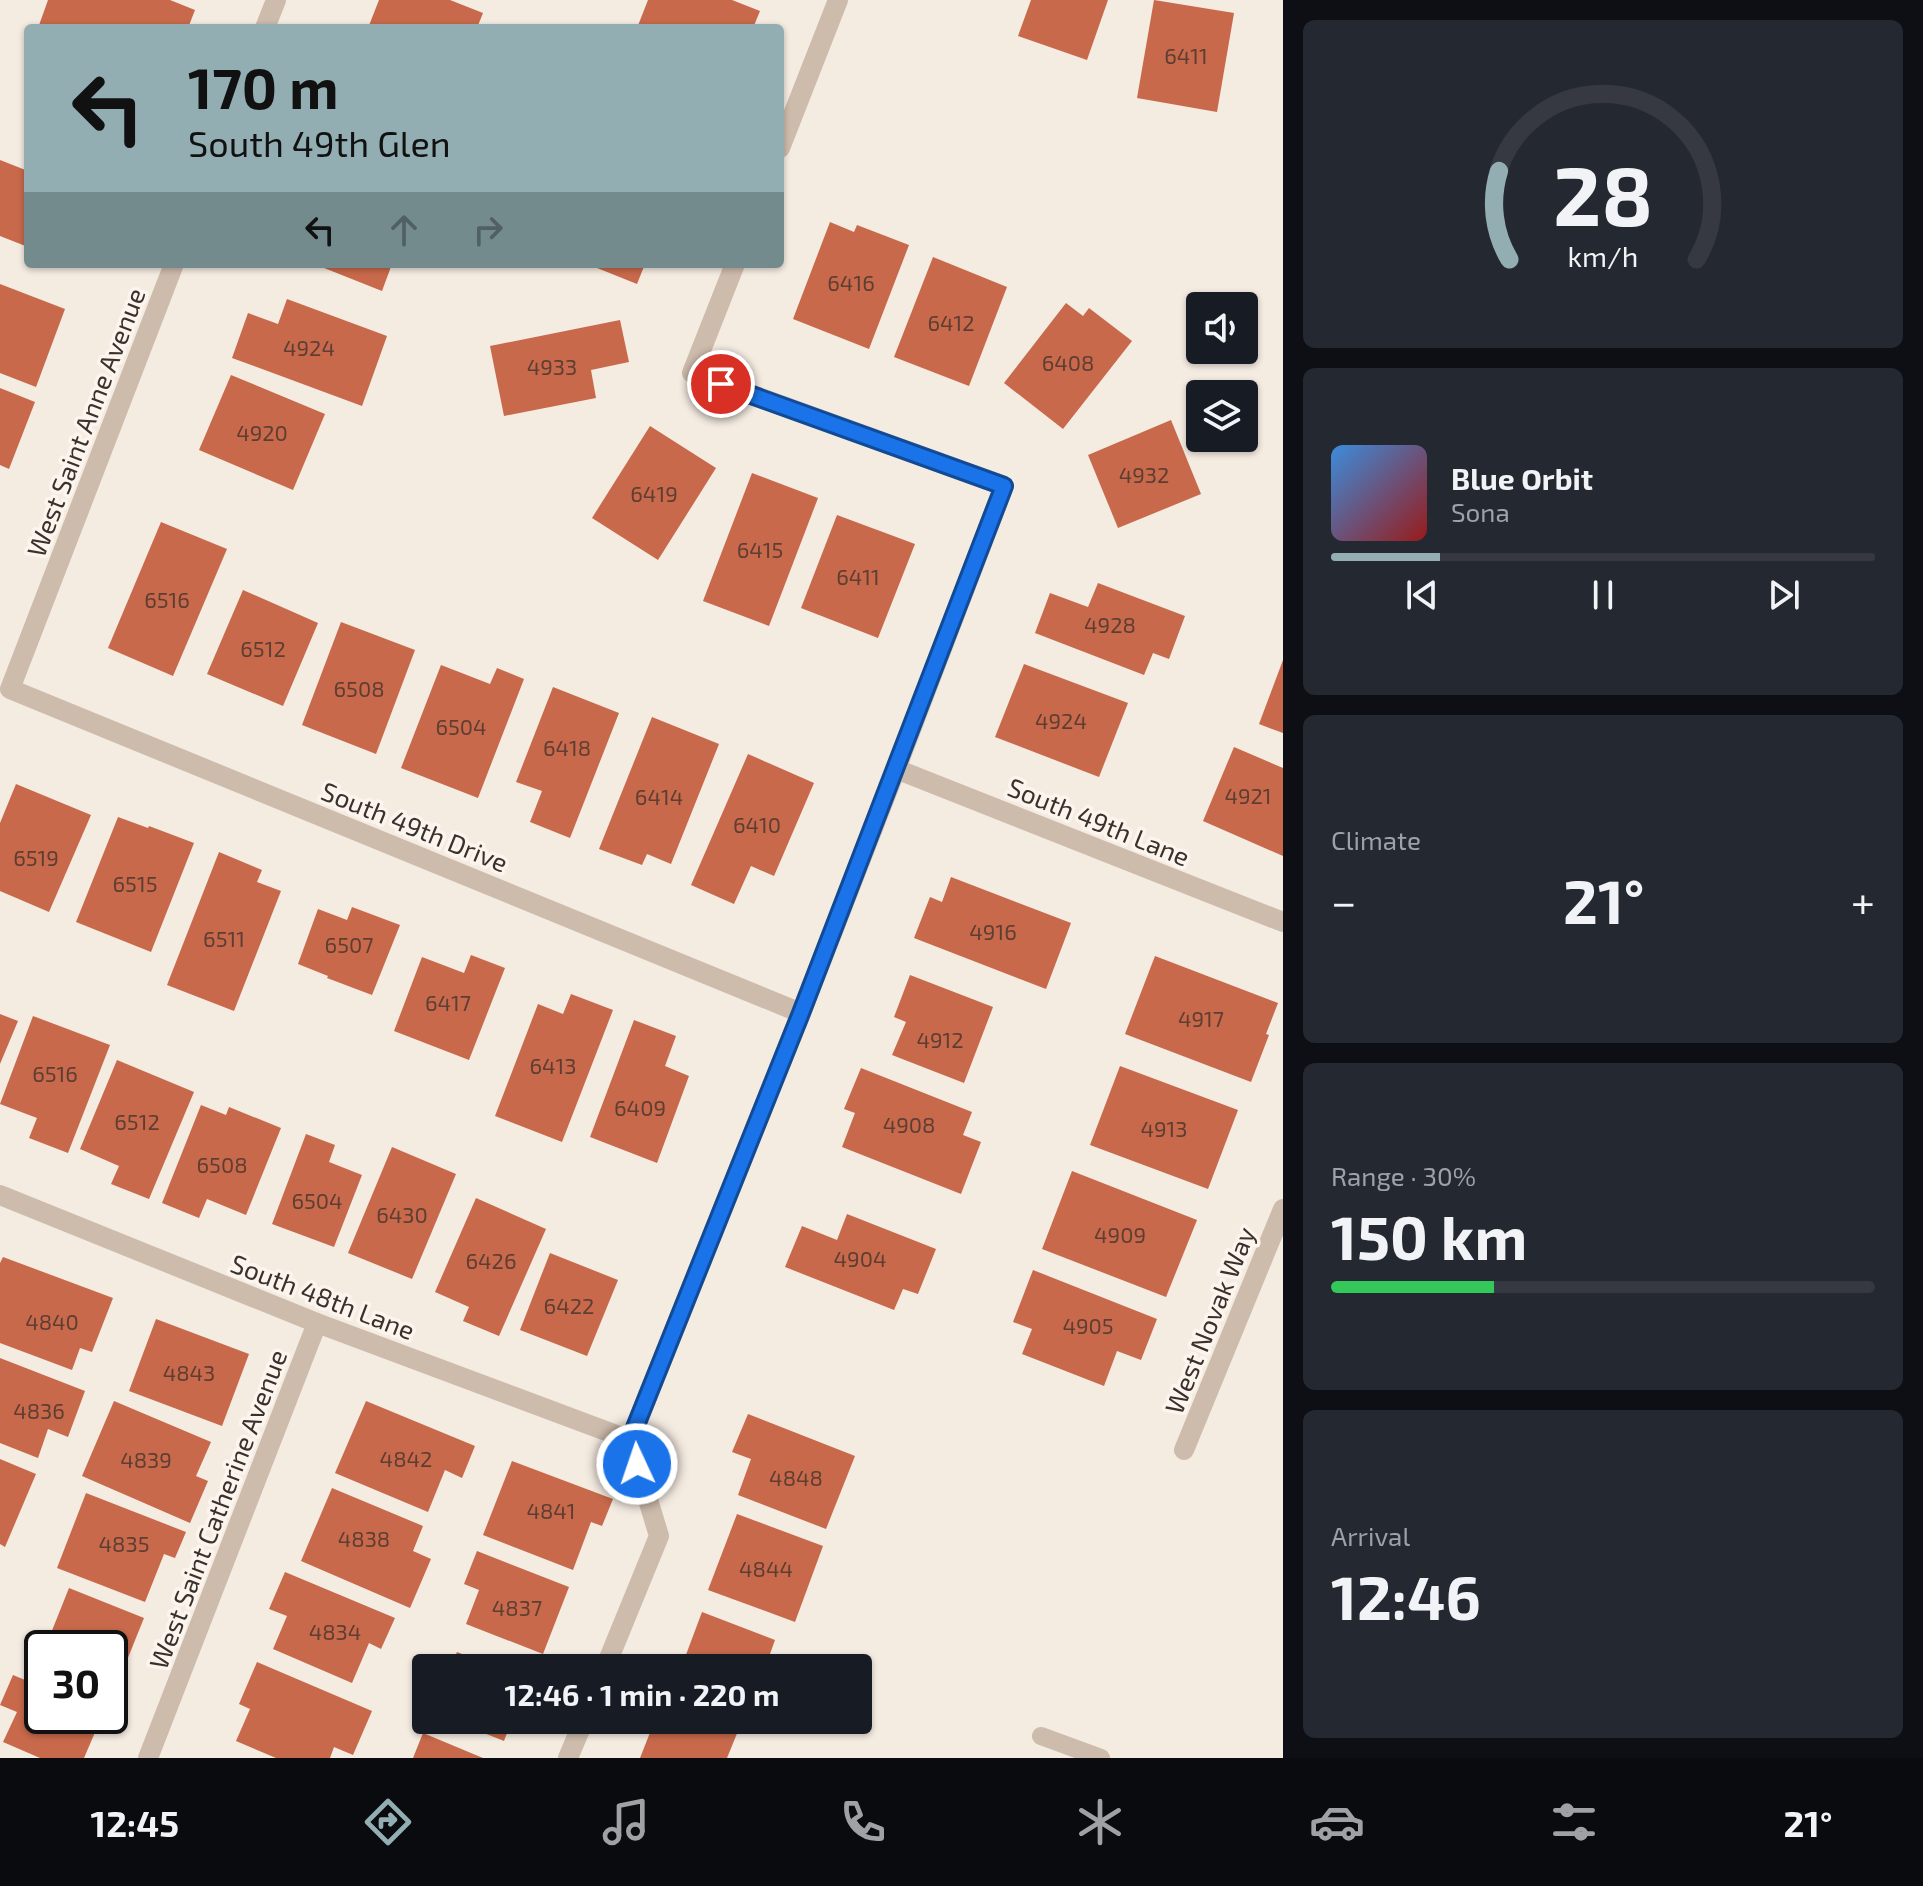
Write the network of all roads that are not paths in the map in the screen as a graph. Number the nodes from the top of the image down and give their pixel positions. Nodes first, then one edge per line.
1 (276, 0) edge
2 (838, 0) edge
3 (267, 24) edge
4 (784, 138) edge
5 (172, 268) edge
6 (733, 268) edge
7 (10, 689) joint
8 (896, 769) junction
9 (1283, 922) edge
10 (801, 1013) junction
11 (0, 1195) edge
12 (1283, 1210) edge
13 (317, 1323) junction
14 (630, 1440) junction
15 (1184, 1450) dead end
16 (611, 1654) edge
17 (578, 1734) edge
18 (1041, 1736) dead end
19 (148, 1758) edge
20 (568, 1758) edge
21 (1101, 1758) edge

1 - 3 street
2 - 4 street
5 - 7 street, West Saint Anne Avenue
6 - 8 street
7 - 10 street, South 49th Drive
8 - 9 street, South 49th Lane
8 - 10 street
10 - 14 street
11 - 13 street, South 48th Lane
12 - 15 street, West Novak Way
13 - 14 street, South 48th Lane
13 - 19 street, West Saint Catherine Avenue
14 - 16 street
17 - 20 street
18 - 21 lane

